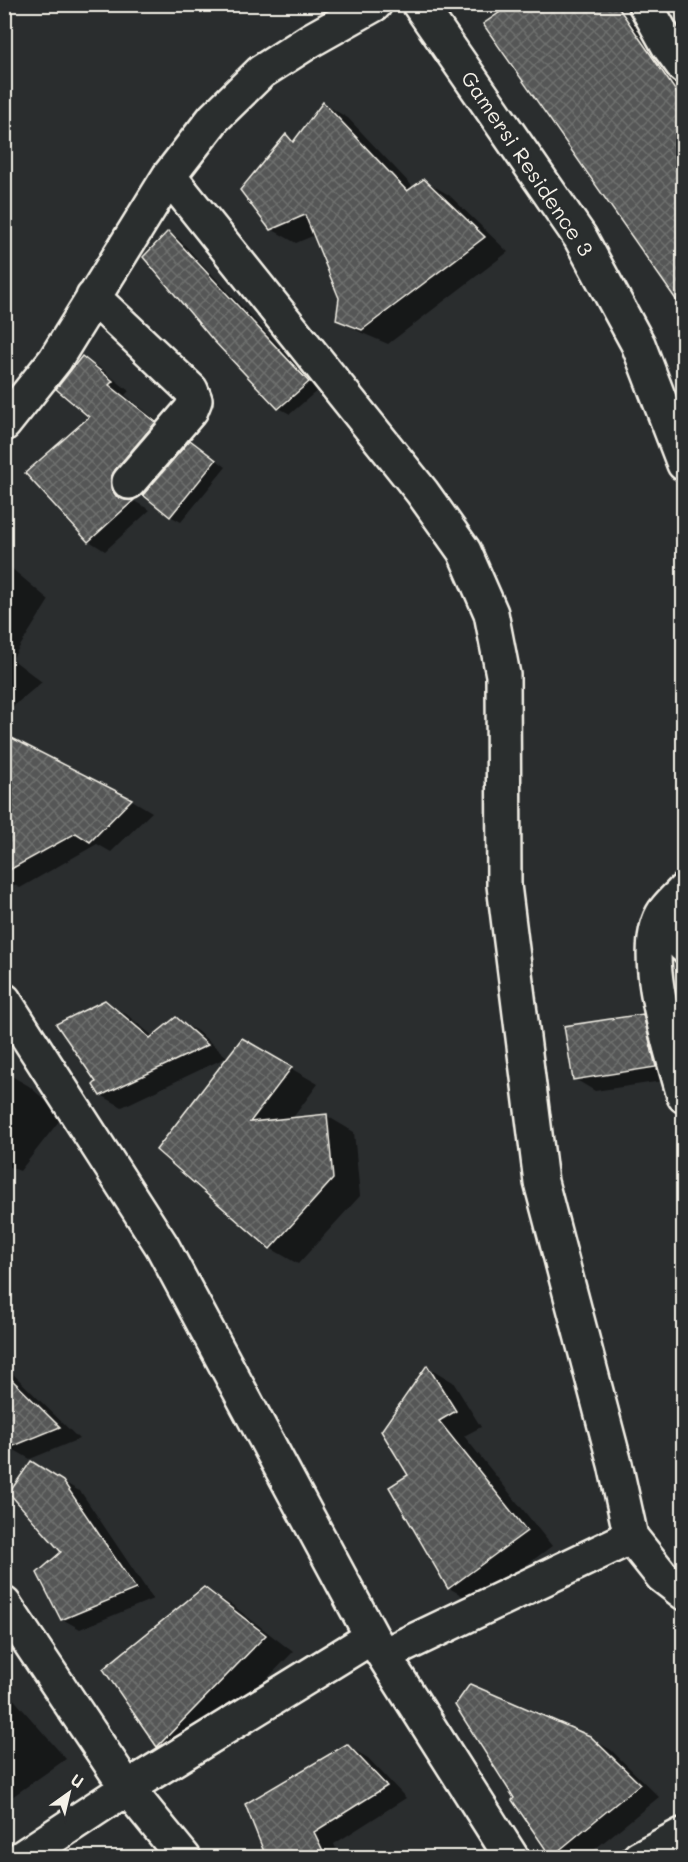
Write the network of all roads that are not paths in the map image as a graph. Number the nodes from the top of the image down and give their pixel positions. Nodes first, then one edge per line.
1 (375, 4) edge
2 (419, 4) edge
3 (645, 4) edge
4 (684, 67) edge
5 (169, 176) junction
6 (93, 297) junction
7 (4, 424) edge
8 (683, 462) edge
9 (129, 482) dead end
10 (684, 890) edge
11 (662, 915) junction
12 (684, 946) edge
13 (5, 1003) edge
14 (684, 1096) edge
15 (631, 1537) junction
16 (684, 1593) edge
17 (4, 1604) edge
18 (378, 1646) junction
19 (127, 1788) junction
20 (682, 1834) edge
21 (21, 1857) edge
22 (184, 1857) edge
23 (512, 1857) edge
24 (639, 1857) edge

1 - 5 street
2 - 8 street, Gamersi Residence 3
3 - 4 street
5 - 6 street
5 - 15 street
6 - 7 street
6 - 9 street
10 - 11 street
11 - 12 street
11 - 14 street
13 - 18 street
15 - 16 street
15 - 18 street
17 - 19 street
18 - 19 street
18 - 23 street
19 - 21 street
19 - 22 street
20 - 24 street

